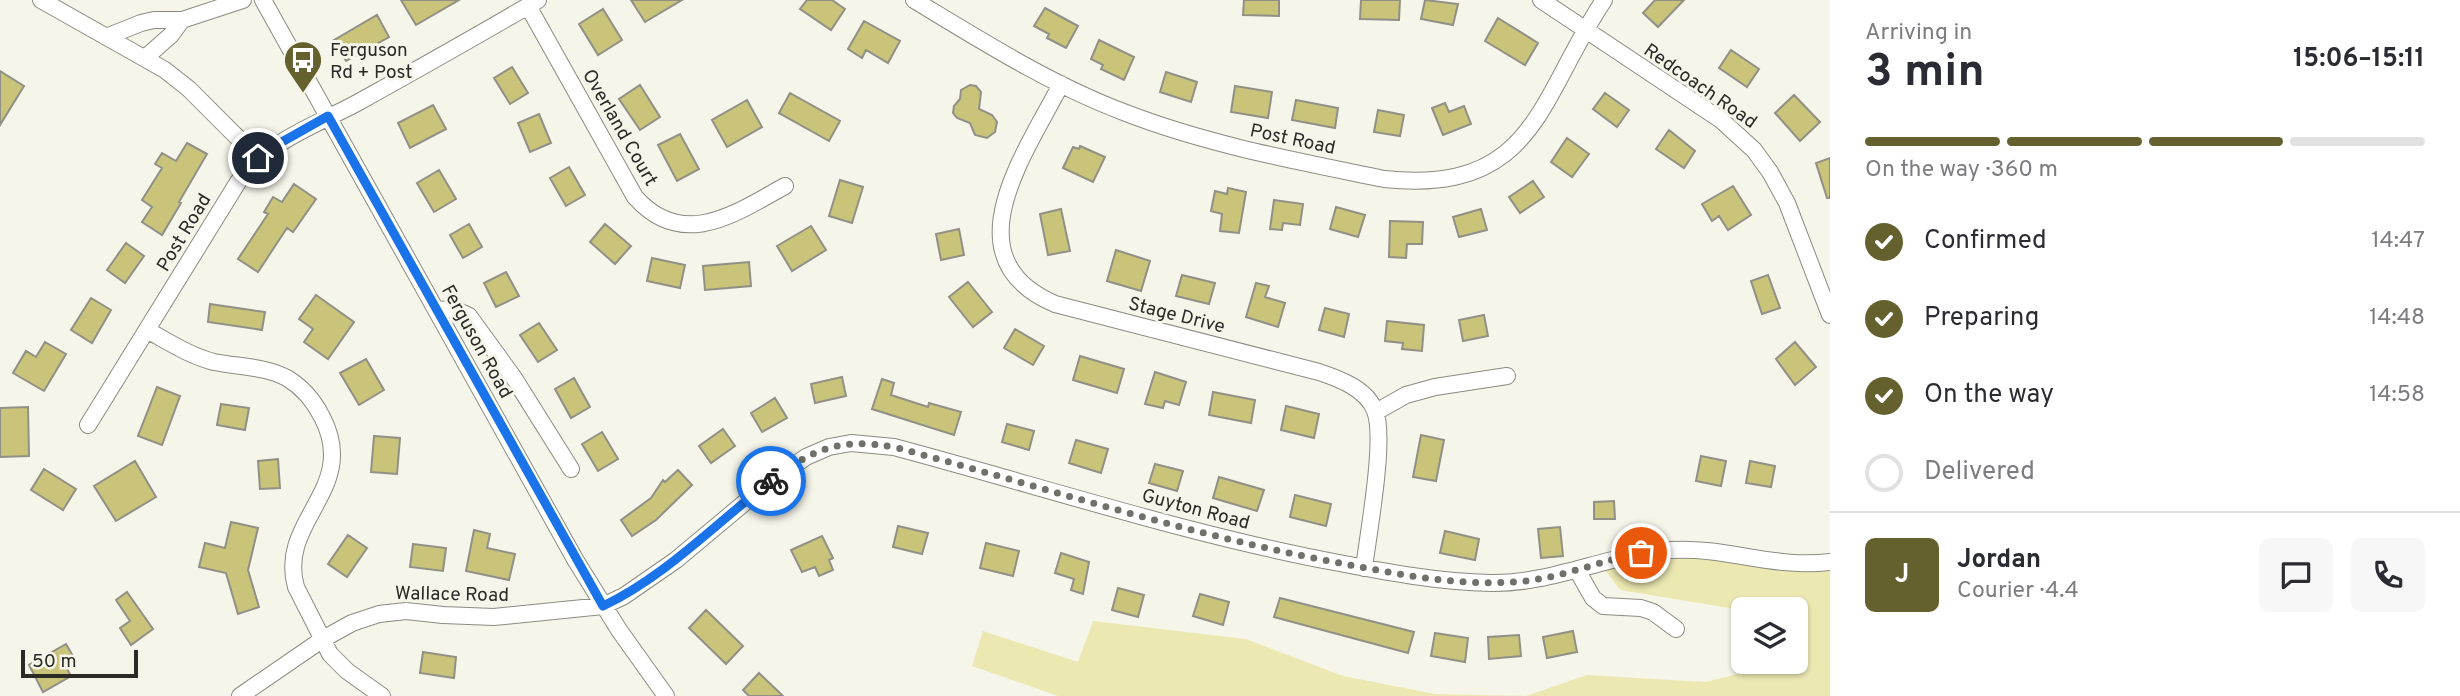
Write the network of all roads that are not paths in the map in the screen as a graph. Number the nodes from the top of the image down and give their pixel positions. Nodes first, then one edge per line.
1 (41, 0) edge
2 (243, 0) edge
3 (263, 0) edge
4 (914, 0) edge
5 (1541, 0) edge
6 (1604, 0) edge
7 (533, 3) edge
8 (182, 20) junction
9 (1587, 30) junction
10 (106, 37) junction
11 (145, 58) junction
12 (1061, 84) junction
13 (328, 116) junction
14 (258, 158) junction
15 (785, 186) dead end
16 (437, 310) junction
17 (1830, 315) edge
18 (147, 330) junction
19 (1507, 376) dead end
20 (1376, 412) junction
21 (88, 425) dead end
22 (571, 469) dead end
23 (1830, 562) edge
24 (1364, 568) junction
25 (1577, 570) junction
26 (603, 606) junction
27 (1676, 629) dead end
28 (323, 639) junction
29 (240, 696) edge
30 (382, 696) edge
31 (666, 696) edge

1 - 10 street
2 - 8 street
3 - 13 street, Ferguson Road
4 - 12 street, Post Road
5 - 9 street, Redcoach Road
6 - 9 street, Post Road
7 - 13 street, Post Road
7 - 15 street, Overland Court
8 - 10 street
8 - 11 street
9 - 12 street, Post Road
9 - 17 street, Redcoach Road
10 - 11 street
11 - 14 street
12 - 20 street, Stage Drive
13 - 14 street, Post Road
13 - 16 street, Ferguson Road
14 - 18 street, Post Road
16 - 22 street
16 - 26 street, Ferguson Road
18 - 21 street, Post Road
18 - 28 street
19 - 20 street
20 - 24 street
23 - 25 street, Guyton Road
24 - 25 street, Guyton Road
24 - 26 street, Guyton Road
25 - 27 street
26 - 28 street, Wallace Road
26 - 31 street, Ferguson Road
28 - 29 street, Wallace Road
28 - 30 street

